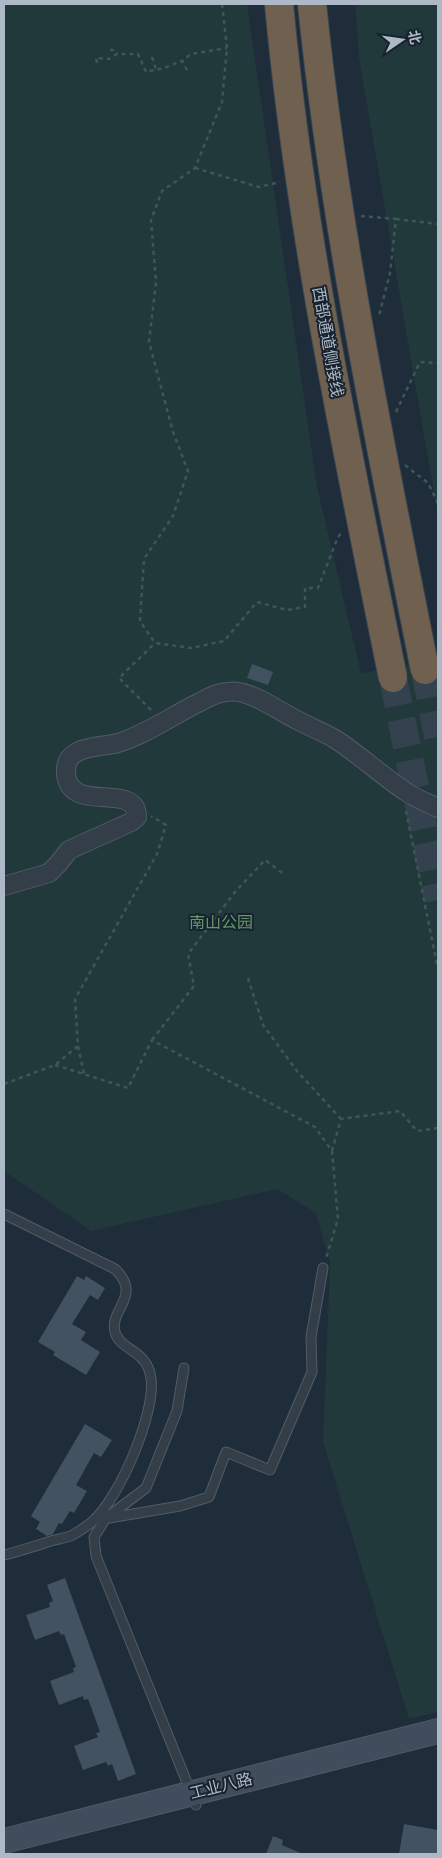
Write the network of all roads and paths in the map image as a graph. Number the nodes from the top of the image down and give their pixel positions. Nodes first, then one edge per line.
1 (222, 4) edge
2 (279, 4) edge
3 (312, 4) edge
4 (228, 48) junction
5 (133, 49) dead end
6 (110, 50) dead end
7 (117, 54) junction
8 (138, 54) junction
9 (152, 58) dead end
10 (182, 61) junction
11 (97, 63) dead end
12 (156, 70) junction
13 (186, 70) dead end
14 (195, 168) junction
15 (284, 181) dead end
16 (396, 219) dead end
17 (438, 224) edge
18 (400, 460) dead end
19 (438, 503) edge
20 (344, 530) dead end
21 (155, 643) junction
22 (425, 670) tunnel mouth
23 (393, 678) tunnel mouth
24 (162, 722) junction
25 (402, 788) junction
26 (133, 804) junction
27 (438, 808) edge
28 (285, 875) dead end
29 (4, 886) edge
30 (438, 969) edge
31 (248, 978) dead end
32 (152, 1040) junction
33 (78, 1046) junction
34 (54, 1065) junction
35 (84, 1074) junction
36 (4, 1084) edge
37 (341, 1119) junction
38 (438, 1128) edge
39 (332, 1150) junction
40 (4, 1214) edge
41 (323, 1268) joint
42 (184, 1368) dead end
43 (106, 1518) junction
44 (4, 1555) edge
45 (438, 1731) edge
46 (438, 1743) edge
47 (194, 1799) junction
48 (4, 1841) edge
49 (7, 1854) edge

1 - 4 path
2 - 23 highway, 西部通道侧接线, bridge
3 - 22 highway, 西部通道侧接线, bridge
4 - 10 path
4 - 14 path
5 - 8 path
6 - 7 path
7 - 8 path
7 - 11 path
8 - 12 path
9 - 12 path
10 - 12 path
10 - 13 path
14 - 15 path
14 - 21 path
16 - 17 path
18 - 19 path
20 - 21 path
21 - 24 path
24 - 25 street
24 - 26 street
25 - 27 street
25 - 30 path
26 - 29 street
26 - 33 path
28 - 32 path
31 - 37 path
32 - 35 path
32 - 39 path
33 - 34 path
33 - 35 path
34 - 35 path
34 - 36 path
37 - 38 path
37 - 39 path
39 - 41 path
40 - 44 lane
41 - 43 lane
42 - 43 lane
43 - 47 lane
45 - 47 street, 工业八路
46 - 47 street, 工业八路
47 - 48 street, 工业八路
47 - 49 street, 工业八路

